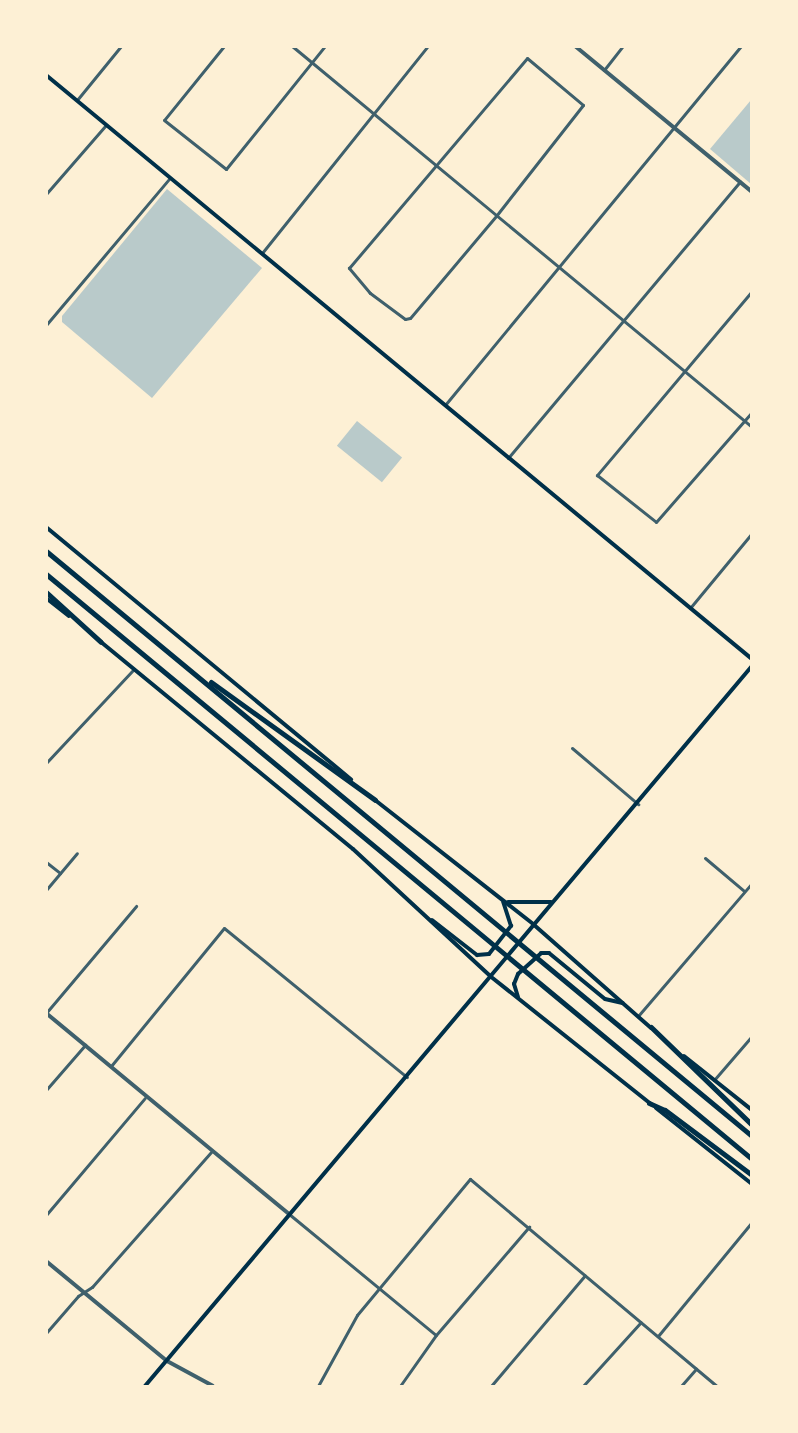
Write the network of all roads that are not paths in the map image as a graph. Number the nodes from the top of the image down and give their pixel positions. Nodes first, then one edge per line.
1 (121, 46) edge
2 (224, 46) edge
3 (292, 46) edge
4 (325, 46) edge
5 (428, 46) edge
6 (575, 46) edge
7 (623, 46) edge
8 (741, 46) edge
9 (312, 63) junction
10 (604, 70) junction
11 (46, 75) edge
12 (77, 100) junction
13 (374, 115) junction
14 (106, 124) junction
15 (673, 127) junction
16 (434, 164) junction
17 (170, 178) junction
18 (740, 182) junction
19 (752, 192) edge
20 (46, 194) edge
21 (496, 216) junction
22 (262, 253) junction
23 (558, 267) junction
24 (752, 291) edge
25 (624, 322) junction
26 (46, 326) edge
27 (685, 372) junction
28 (445, 405) junction
29 (752, 412) edge
30 (744, 421) junction
31 (752, 427) edge
32 (508, 458) junction
33 (46, 527) edge
34 (752, 533) edge
35 (46, 551) edge
36 (46, 574) edge
37 (46, 592) edge
38 (46, 598) edge
39 (690, 608) junction
40 (101, 642) junction
41 (164, 647) junction
42 (752, 659) edge
43 (752, 666) edge
44 (134, 669) junction
45 (572, 748) dead end
46 (46, 763) edge
47 (375, 800) junction
48 (638, 804) junction
49 (78, 853) dead end
50 (705, 858) dead end
51 (46, 862) edge
52 (60, 873) junction
53 (752, 883) edge
54 (46, 890) edge
55 (744, 891) junction
56 (501, 899) junction
57 (552, 902) junction
58 (410, 903) junction
59 (136, 906) dead end
60 (533, 924) junction
61 (490, 976) junction
62 (518, 999) junction
63 (624, 1003) junction
64 (46, 1013) edge
65 (638, 1016) junction
66 (651, 1027) junction
67 (752, 1036) edge
68 (85, 1045) junction
69 (111, 1066) junction
70 (406, 1077) junction
71 (713, 1081) junction
72 (46, 1090) edge
73 (145, 1098) junction
74 (649, 1103) junction
75 (752, 1110) edge
76 (752, 1125) edge
77 (752, 1136) edge
78 (211, 1152) junction
79 (752, 1159) edge
80 (752, 1175) edge
81 (752, 1184) edge
82 (289, 1214) junction
83 (46, 1215) edge
84 (752, 1222) edge
85 (529, 1227) junction
86 (46, 1261) edge
87 (585, 1275) junction
88 (379, 1287) junction
89 (84, 1292) junction
90 (641, 1322) junction
91 (46, 1333) edge
92 (436, 1335) junction
93 (658, 1336) junction
94 (166, 1361) junction
95 (696, 1369) junction
96 (145, 1386) edge
97 (213, 1386) edge
98 (318, 1386) edge
99 (400, 1386) edge
100 (491, 1386) edge
101 (583, 1386) edge
102 (681, 1386) edge
103 (717, 1386) edge

1 - 12 street
2 - 9 street
3 - 9 street
4 - 9 street
5 - 13 street
6 - 10 street
7 - 10 street
8 - 15 street
9 - 13 street
10 - 15 street
11 - 12 main road
12 - 14 main road
13 - 16 street
13 - 22 street
14 - 17 main road
14 - 20 street
15 - 18 street
15 - 23 street
16 - 21 street
16 - 21 street
16 - 21 street
17 - 22 main road
17 - 26 street
18 - 19 street
18 - 25 street
21 - 23 street
22 - 28 main road
23 - 25 street
23 - 28 street
24 - 27 street
25 - 27 street
25 - 32 street
27 - 30 street
27 - 30 street
28 - 32 main road
29 - 30 street
30 - 31 street
32 - 39 main road
33 - 47 main road
34 - 39 street
35 - 41 highway
36 - 79 highway
37 - 40 highway
38 - 40 main road
39 - 42 main road
40 - 44 main road
41 - 47 highway
41 - 77 highway
43 - 48 main road
44 - 46 street
44 - 58 main road
45 - 48 street
47 - 56 main road
48 - 57 main road
49 - 52 street
50 - 55 street
51 - 52 street
52 - 54 street
53 - 55 street
55 - 65 street
56 - 57 main road
56 - 58 main road
56 - 60 main road
57 - 60 main road
58 - 61 main road
59 - 64 street
60 - 61 main road
60 - 63 main road
61 - 62 main road
61 - 70 main road
62 - 63 main road
62 - 74 main road
63 - 65 main road
64 - 68 street
65 - 66 main road
66 - 71 main road
66 - 76 highway
67 - 71 street
68 - 69 street
68 - 72 street
69 - 70 street
69 - 73 street
70 - 82 main road
71 - 75 main road
73 - 78 street
73 - 83 street
74 - 80 highway
74 - 81 main road
78 - 82 street
78 - 89 street
82 - 88 street
82 - 94 main road
84 - 93 street
85 - 87 street
85 - 88 street
85 - 92 street
86 - 89 street
87 - 90 street
87 - 100 street
88 - 92 street
88 - 98 street
89 - 91 street
89 - 94 street
90 - 93 street
90 - 101 street
92 - 99 street
93 - 95 street
94 - 96 main road
94 - 97 street
95 - 102 street
95 - 103 street

